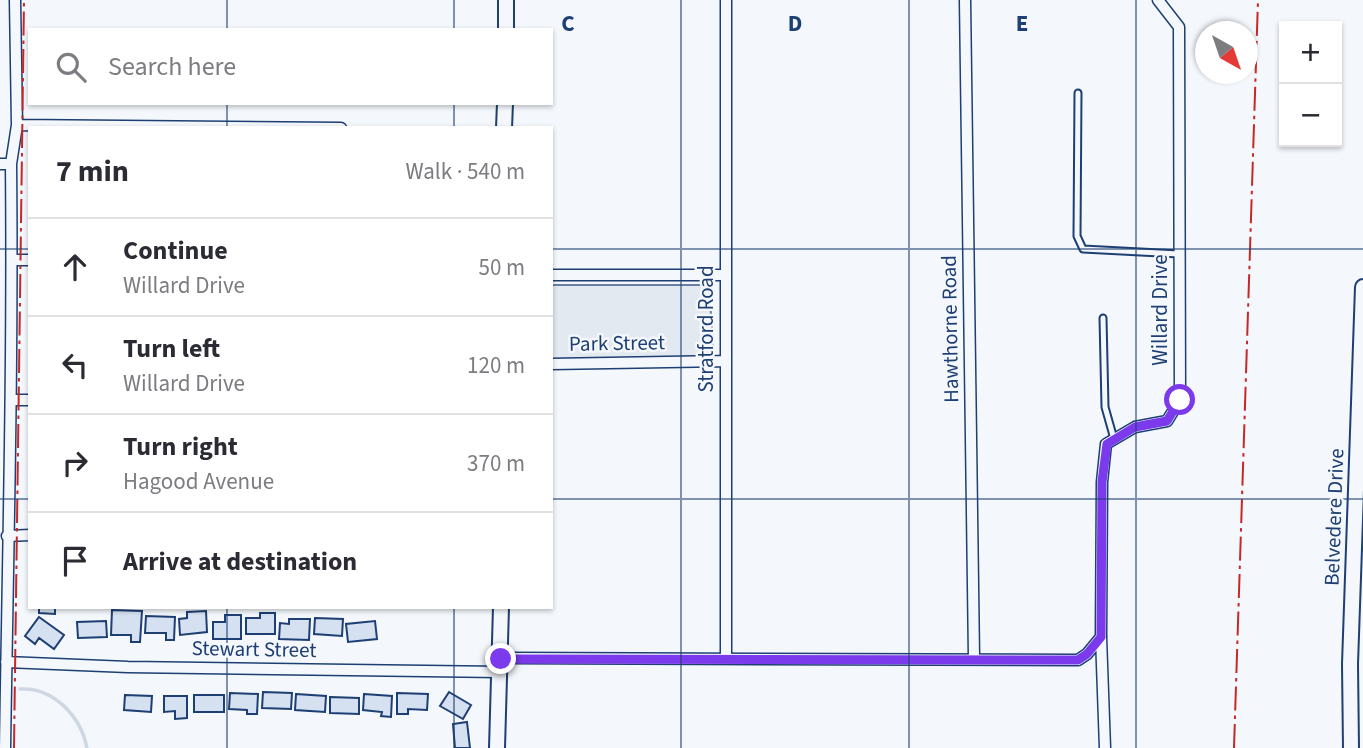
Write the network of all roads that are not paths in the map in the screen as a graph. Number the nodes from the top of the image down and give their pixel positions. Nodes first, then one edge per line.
1 (15, 0) edge
2 (506, 0) edge
3 (726, 0) edge
4 (965, 0) edge
5 (1158, 0) edge
6 (506, 28) edge
7 (1078, 93) dead end
8 (505, 105) edge
9 (17, 125) junction
10 (125, 126) edge
11 (505, 126) edge
12 (0, 164) edge
13 (11, 164) junction
14 (1179, 254) junction
15 (12, 260) junction
16 (28, 260) edge
17 (553, 275) edge
18 (724, 275) junction
19 (1363, 287) edge
20 (1103, 318) dead end
21 (725, 361) junction
22 (553, 363) edge
23 (11, 400) junction
24 (28, 400) edge
25 (1114, 439) junction
26 (7, 536) junction
27 (28, 536) edge
28 (1359, 540) edge
29 (3, 576) edge
30 (501, 609) edge
31 (1101, 637) junction
32 (726, 658) junction
33 (974, 658) junction
34 (6, 662) junction
35 (501, 665) junction
36 (1357, 716) edge
37 (5, 748) edge
38 (497, 748) edge
39 (1105, 748) edge
40 (1351, 748) edge

1 - 9 street
2 - 6 street
3 - 18 street, Stratford Road
4 - 33 street, Hawthorne Road
5 - 14 street, Willard Drive
7 - 14 lane
8 - 11 street
9 - 10 street
9 - 13 street
12 - 13 street
13 - 15 street
14 - 25 street, Willard Drive
15 - 16 street
15 - 23 street
17 - 18 street
18 - 21 street, Stratford Road
19 - 28 street, Belvedere Drive
20 - 25 lane
21 - 22 street, Park Street
21 - 32 street, Stratford Road
23 - 24 street
23 - 26 street
25 - 31 street
26 - 27 street
26 - 29 street
28 - 36 street, Belvedere Drive
29 - 34 street
30 - 35 street
31 - 33 street, Stewart Street
31 - 39 street
32 - 33 street, Stewart Street
32 - 35 street, Stewart Street
34 - 35 street, Stewart Street
34 - 37 street
35 - 38 street
36 - 40 street, Belvedere Drive

